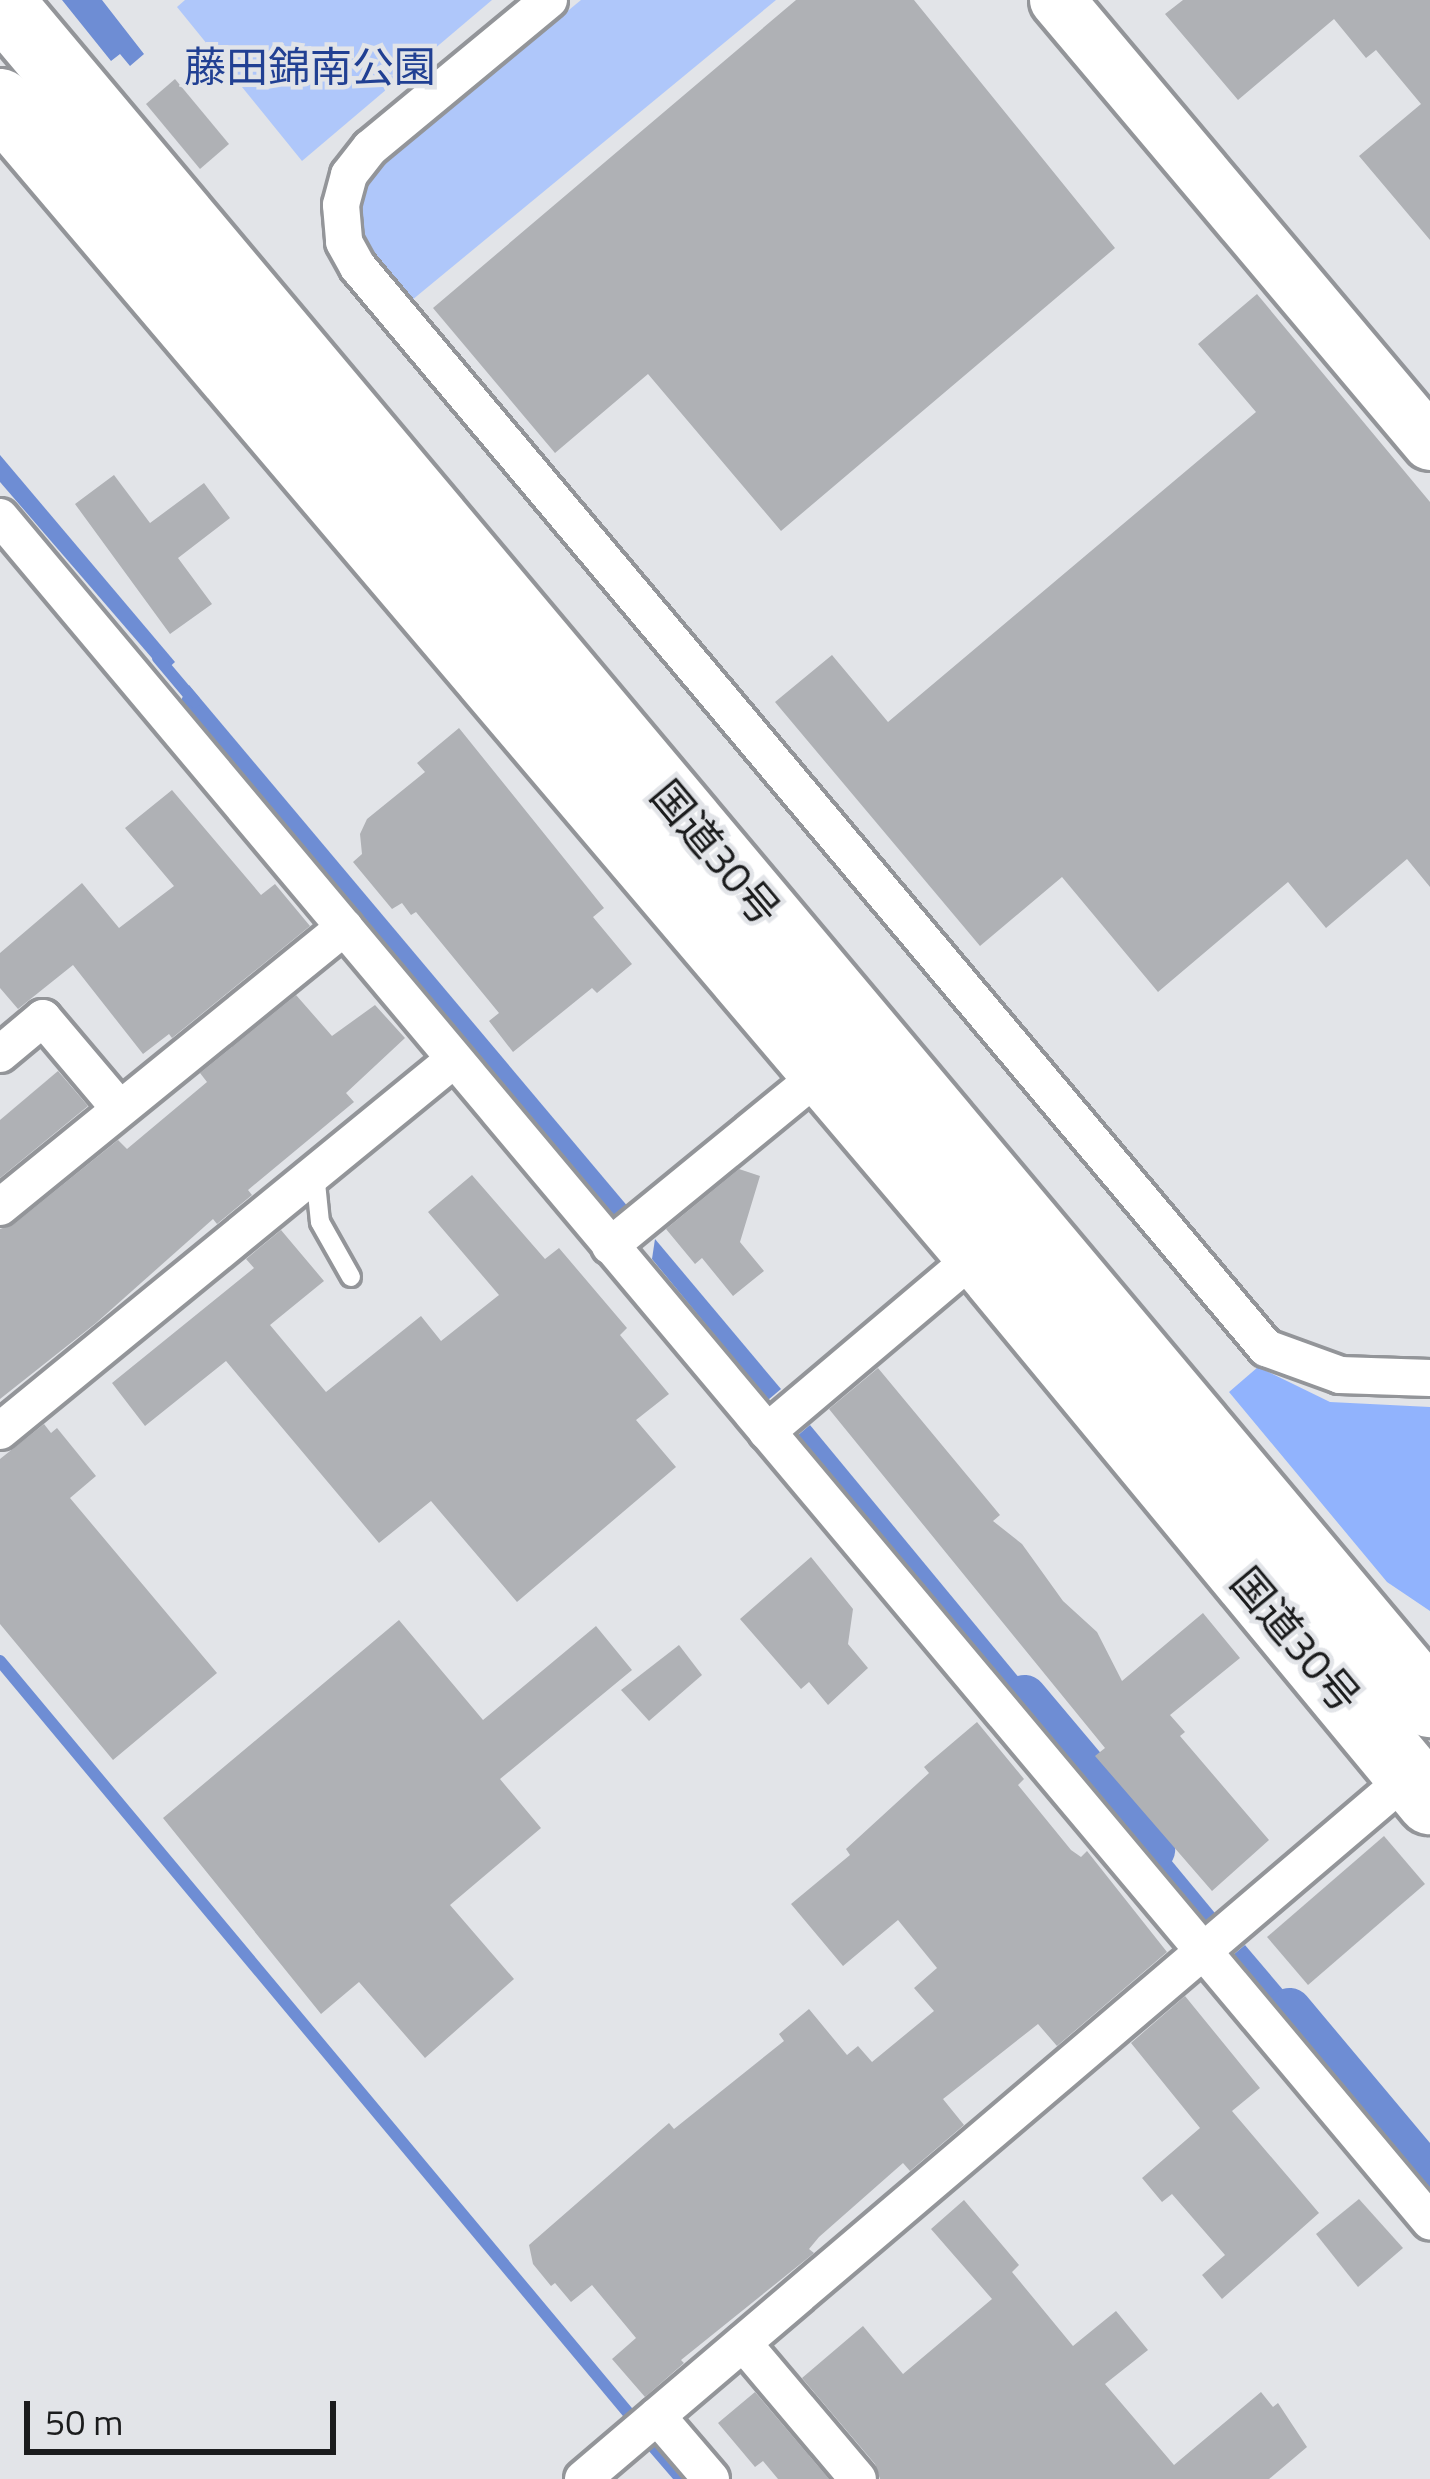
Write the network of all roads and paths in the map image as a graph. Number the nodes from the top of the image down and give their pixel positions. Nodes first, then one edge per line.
1 (549, 0) edge
2 (1058, 0) edge
3 (0, 1) edge
4 (0, 101) edge
5 (1430, 442) edge
6 (0, 517) edge
7 (344, 927) junction
8 (0, 1054) edge
9 (452, 1060) junction
10 (824, 1071) junction
11 (119, 1108) junction
12 (315, 1173) junction
13 (0, 1207) edge
14 (610, 1246) junction
15 (978, 1254) junction
16 (351, 1277) dead end
17 (1430, 1378) edge
18 (782, 1420) junction
19 (0, 1431) edge
20 (1430, 1704) edge
21 (1423, 1778) edge
22 (1206, 1953) junction
23 (1430, 2222) edge
24 (743, 2343) junction
25 (657, 2416) junction
26 (583, 2479) edge
27 (711, 2479) edge
28 (858, 2479) edge

1 - 17 street
2 - 5 street
3 - 20 highway, 国道30号
4 - 10 highway, 国道30号
6 - 7 street
7 - 9 street
7 - 11 street
8 - 11 street
9 - 12 street
9 - 14 street
10 - 14 street
10 - 15 highway, 国道30号
11 - 13 street
12 - 16 lane
12 - 19 street
14 - 18 street
15 - 18 street
15 - 21 highway, 国道30号
18 - 22 street
21 - 22 street
22 - 23 street
22 - 24 street
24 - 25 street
24 - 28 street
25 - 26 street
25 - 27 street

